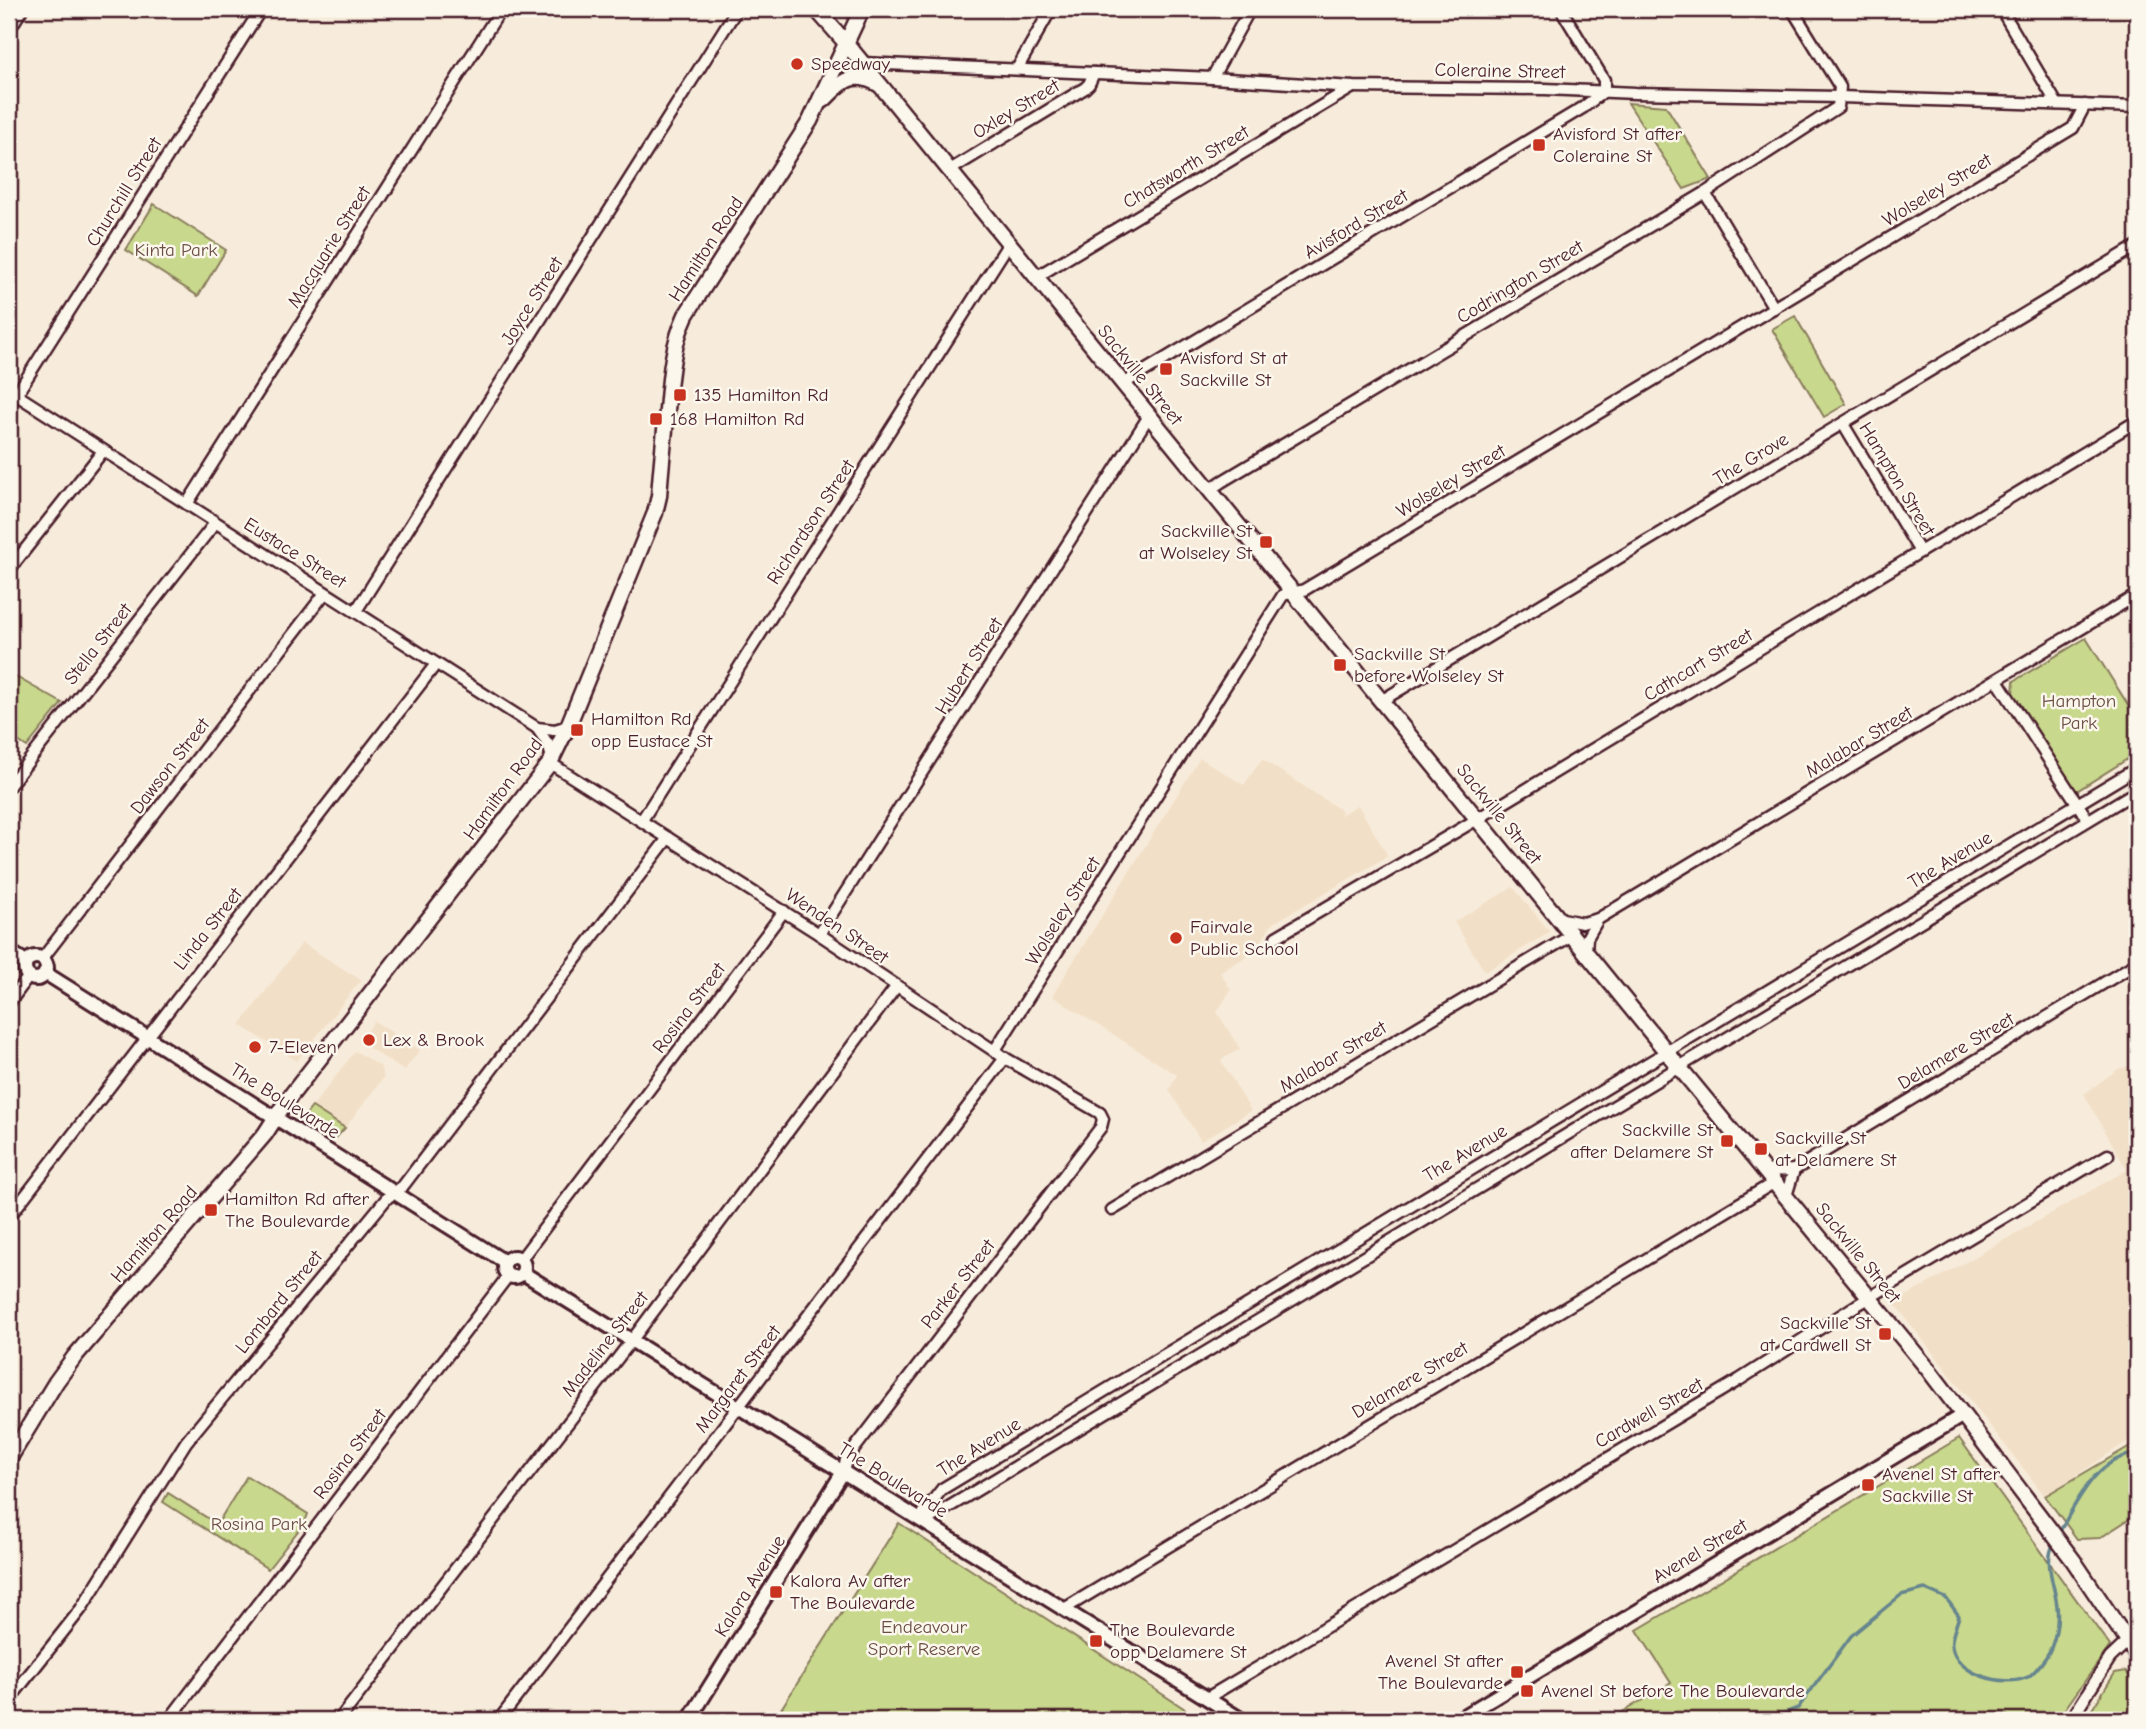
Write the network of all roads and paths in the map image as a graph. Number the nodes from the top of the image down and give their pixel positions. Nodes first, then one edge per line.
1 (22, 9) edge
2 (261, 9) edge
3 (501, 9) edge
4 (737, 9) edge
5 (816, 9) edge
6 (862, 9) edge
7 (1051, 9) edge
8 (1250, 9) edge
9 (1561, 9) edge
10 (1793, 9) edge
11 (2001, 9) edge
12 (9, 30) edge
13 (846, 43) junction
14 (862, 63) junction
15 (1017, 69) junction
16 (1094, 73) junction
17 (1212, 78) junction
18 (879, 84) junction
19 (1353, 87) junction
20 (1604, 91) junction
21 (1840, 97) junction
22 (2057, 104) junction
23 (2085, 105) junction
24 (2137, 107) edge
25 (810, 121) junction
26 (950, 170) junction
27 (1705, 193) junction
28 (1009, 243) junction
29 (2137, 246) edge
30 (1036, 276) junction
31 (1774, 308) junction
32 (1123, 384) junction
33 (13, 392) edge
34 (1149, 416) junction
35 (2137, 421) edge
36 (1843, 424) junction
37 (103, 451) junction
38 (1209, 490) junction
39 (187, 504) junction
40 (215, 523) junction
41 (1920, 552) junction
42 (9, 570) edge
43 (1293, 592) junction
44 (325, 593) junction
45 (2137, 595) edge
46 (356, 611) junction
47 (436, 664) junction
48 (1997, 680) junction
49 (1381, 701) junction
50 (568, 726) junction
51 (537, 728) junction
52 (551, 761) junction
53 (2137, 768) edge
54 (9, 786) edge
55 (2137, 791) edge
56 (2077, 804) junction
57 (1477, 818) junction
58 (642, 820) junction
59 (2088, 820) junction
60 (668, 838) junction
61 (783, 911) junction
62 (1558, 918) junction
63 (1598, 919) junction
64 (819, 934) junction
65 (1572, 935) junction
66 (1276, 937) dead end
67 (9, 951) edge
68 (1586, 952) junction
69 (42, 959) junction
70 (26, 962) junction
71 (2137, 962) edge
72 (45, 973) junction
73 (29, 976) junction
74 (896, 987) junction
75 (9, 1003) edge
76 (146, 1037) junction
77 (995, 1050) junction
78 (1667, 1052) junction
79 (1005, 1058) junction
80 (1679, 1067) junction
81 (275, 1118) junction
82 (1103, 1119) joint
83 (2108, 1155) dead end
84 (1794, 1170) junction
85 (1770, 1177) junction
86 (396, 1192) junction
87 (1787, 1196) junction
88 (1112, 1210) dead end
89 (9, 1217) edge
90 (521, 1259) junction
91 (505, 1262) junction
92 (523, 1273) junction
93 (508, 1276) junction
94 (1869, 1298) junction
95 (631, 1339) junction
96 (739, 1408) junction
97 (1963, 1415) junction
98 (9, 1459) edge
99 (843, 1472) junction
100 (924, 1522) junction
101 (1064, 1609) junction
102 (2128, 1642) junction
103 (2137, 1655) edge
104 (1207, 1698) junction
105 (9, 1700) edge
106 (169, 1720) edge
107 (339, 1720) edge
108 (499, 1720) edge
109 (689, 1720) edge
110 (1242, 1720) edge
111 (1457, 1720) edge
112 (2071, 1720) edge

1 - 12 street
2 - 33 street, Churchill Street
3 - 39 street, Macquarie Street
4 - 46 street, Joyce Street
5 - 13 main road, Sackville Street
6 - 13 main road, Hamilton Road
7 - 15 street
8 - 17 street
9 - 20 street
10 - 21 street
11 - 22 street
13 - 14 main road, Sackville Street
13 - 25 main road, Hamilton Road
14 - 15 street, Coleraine Street
14 - 18 main road, Sackville Street
15 - 16 street, Coleraine Street
16 - 17 street, Coleraine Street
16 - 26 street, Oxley Street
17 - 19 street, Coleraine Street
18 - 25 main road
18 - 26 main road, Sackville Street
19 - 20 street, Coleraine Street
19 - 30 street, Chatsworth Street
20 - 21 street, Coleraine Street
20 - 32 street, Avisford Street
21 - 22 street, Coleraine Street
21 - 27 street, Codrington Street
22 - 23 street, Coleraine Street
23 - 24 street, Coleraine Street
23 - 31 street, Wolseley Street
25 - 50 main road, Hamilton Road
26 - 28 main road, Sackville Street
27 - 31 street
27 - 38 street, Codrington Street
28 - 30 main road, Sackville Street
28 - 58 street, Richardson Street
29 - 36 street, The Grove
30 - 32 main road, Sackville Street
31 - 43 street, Wolseley Street
32 - 34 main road, Sackville Street
33 - 37 street, Eustace Street
34 - 38 main road, Sackville Street
34 - 64 street, Hubert Street
35 - 41 street, Cathcart Street
36 - 41 street, Hampton Street
36 - 49 street, The Grove
37 - 39 street, Eustace Street
37 - 42 street
38 - 43 main road, Sackville Street
39 - 40 street, Eustace Street
40 - 44 street, Eustace Street
40 - 54 street, Stella Street
41 - 57 street, Cathcart Street
43 - 49 main road, Sackville Street
43 - 77 street, Wolseley Street
44 - 46 street, Eustace Street
44 - 69 street, Dawson Street
45 - 48 street, Malabar Street
46 - 47 street, Eustace Street
47 - 51 street, Eustace Street
47 - 76 street, Linda Street
48 - 56 street
48 - 63 street, Malabar Street
49 - 57 main road, Sackville Street
50 - 51 street
50 - 52 main road, Hamilton Road
51 - 52 street
52 - 58 street, Wenden Street
52 - 81 main road, Hamilton Road
53 - 56 street, The Avenue
55 - 59 street, The Avenue
56 - 59 street
56 - 78 street, The Avenue
57 - 62 main road, Sackville Street
57 - 66 street, Cathcart Street
58 - 60 street, Wenden Street
59 - 80 street, The Avenue
60 - 61 street, Wenden Street
60 - 86 street, Lombard Street
61 - 64 street, Wenden Street
61 - 90 street, Rosina Street
62 - 63 street
62 - 65 main road, Sackville Street
63 - 68 street
64 - 74 street, Wenden Street
65 - 68 main road, Sackville Street
65 - 88 street, Malabar Street
67 - 70 street
68 - 78 main road, Sackville Street
69 - 70 street
69 - 72 street
70 - 73 street
71 - 84 street, Delamere Street
72 - 73 street
72 - 76 street, The Boulevarde
73 - 75 street
74 - 77 street, Wenden Street
74 - 95 street, Madeline Street
76 - 81 street, The Boulevarde
76 - 89 street, Linda Street
77 - 79 street, Wenden Street
78 - 80 main road, Sackville Street
78 - 100 street, The Avenue
79 - 82 street, Wenden Street
79 - 96 street, Margaret Street
80 - 85 main road, Sackville Street
80 - 100 street, The Avenue
81 - 86 street, The Boulevarde
81 - 98 main road, Hamilton Road
82 - 99 street, Parker Street
83 - 94 street, Cardwell Street
84 - 85 street, Delamere Street
84 - 87 street
85 - 87 main road, Sackville Street
85 - 101 street, Delamere Street
86 - 91 street, The Boulevarde
86 - 105 street, Lombard Street
87 - 94 main road, Sackville Street
90 - 91 street
90 - 92 street
91 - 93 street
92 - 93 street
92 - 95 street, The Boulevarde
93 - 106 street, Rosina Street
94 - 97 main road, Sackville Street
94 - 104 street, Cardwell Street
95 - 96 street, The Boulevarde
95 - 107 street, Madeline Street
96 - 99 street, The Boulevarde
96 - 108 street, Margaret Street
97 - 102 main road, Sackville Street
97 - 111 street, Avenel Street
99 - 100 street, The Boulevarde
99 - 109 street, Kalora Avenue
100 - 101 street, The Boulevarde
101 - 104 street, The Boulevarde
102 - 103 main road, Sackville Street
102 - 112 street
104 - 110 street, The Boulevarde

